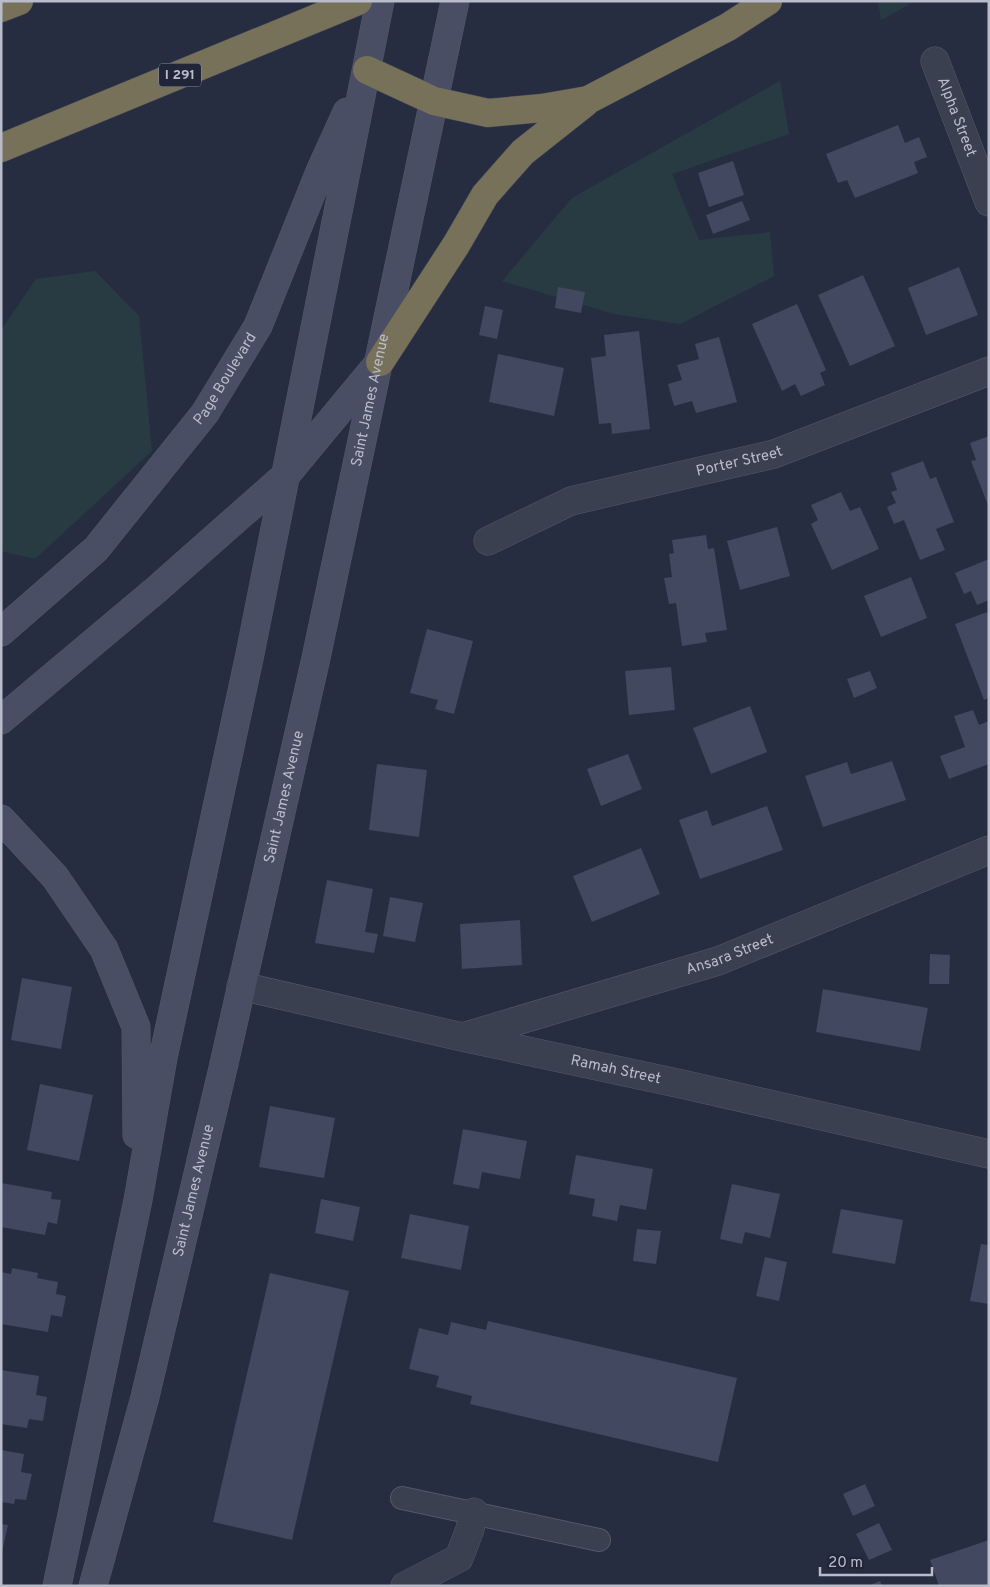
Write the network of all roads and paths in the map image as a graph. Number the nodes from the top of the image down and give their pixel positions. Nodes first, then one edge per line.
1 (19, 1) edge
2 (358, 1) edge
3 (380, 1) edge
4 (454, 1) edge
5 (768, 1) edge
6 (1, 8) edge
7 (935, 61) dead end
8 (367, 70) junction
9 (588, 100) junction
10 (434, 101) junction
11 (1, 148) edge
12 (989, 202) edge
13 (380, 362) junction
14 (989, 371) edge
15 (286, 475) junction
16 (488, 541) dead end
17 (1, 632) edge
18 (1, 720) edge
19 (1, 819) edge
20 (989, 850) edge
21 (241, 986) junction
22 (462, 1037) junction
23 (989, 1154) edge
24 (138, 1200) junction
25 (402, 1498) dead end
26 (474, 1512) junction
27 (599, 1540) dead end
28 (57, 1586) edge
29 (93, 1586) edge
30 (405, 1586) edge

1 - 6 highway
2 - 11 highway, I 291
3 - 8 main road
4 - 10 main road, Saint James Avenue
5 - 9 highway
7 - 12 street, Alpha Street
8 - 10 highway
8 - 15 main road
8 - 17 main road, Page Boulevard
9 - 10 highway
9 - 13 highway
10 - 13 main road, Saint James Avenue
13 - 15 main road
13 - 21 main road, Saint James Avenue
14 - 16 street, Porter Street
15 - 18 main road
15 - 24 main road
19 - 24 main road
20 - 22 street, Ansara Street
21 - 22 street, Ramah Street
21 - 29 main road, Saint James Avenue
22 - 23 street, Ramah Street
24 - 28 main road
25 - 26 lane
26 - 27 lane
26 - 30 street

